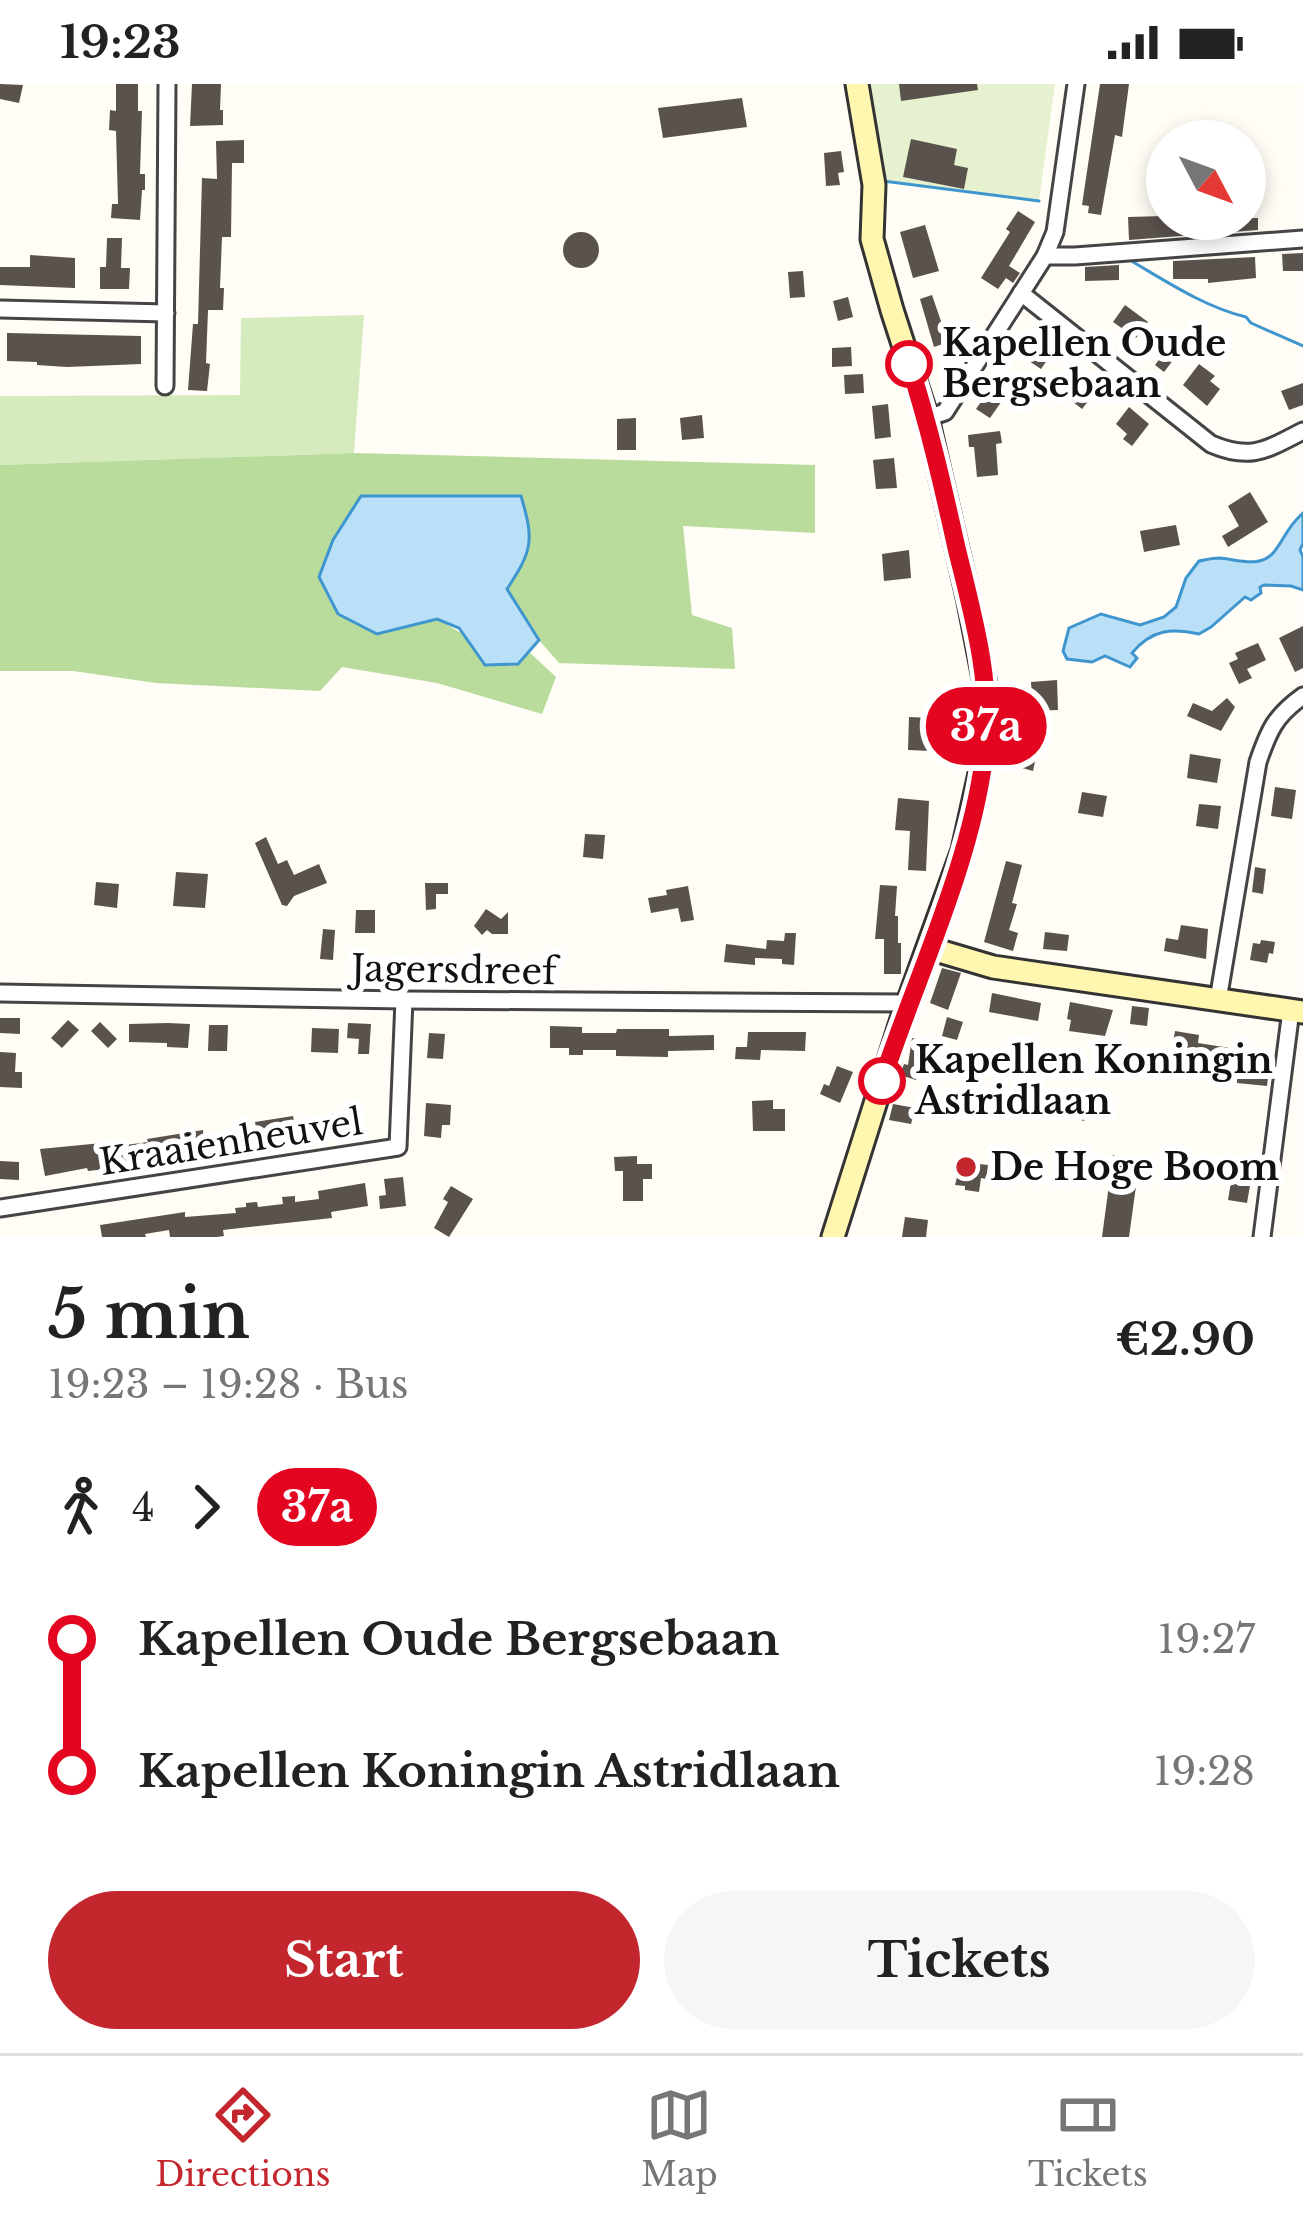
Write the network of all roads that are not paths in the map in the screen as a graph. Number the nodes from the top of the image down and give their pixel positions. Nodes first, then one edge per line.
1 (167, 84) edge
2 (856, 84) edge
3 (1076, 84) edge
4 (1303, 239) edge
5 (1045, 256) junction
6 (1021, 292) junction
7 (0, 309) edge
8 (166, 313) junction
9 (165, 386) dead end
10 (927, 418) junction
11 (1303, 431) edge
12 (1303, 697) edge
13 (929, 948) junction
14 (0, 993) edge
15 (404, 1000) junction
16 (1218, 1000) junction
17 (908, 1004) junction
18 (1297, 1011) edge
19 (0, 1208) edge
20 (833, 1237) edge
21 (1262, 1237) edge

1 - 8 street
2 - 10 street
3 - 5 street
4 - 5 street
5 - 6 street
6 - 10 street
6 - 11 street
7 - 8 street
8 - 9 street
10 - 13 street
12 - 16 street
13 - 16 street
13 - 17 street
14 - 15 street, Jagersdreef
15 - 17 street, Jagersdreef
15 - 19 street, Kraaienheuvel
16 - 18 street
17 - 20 street
18 - 21 street

